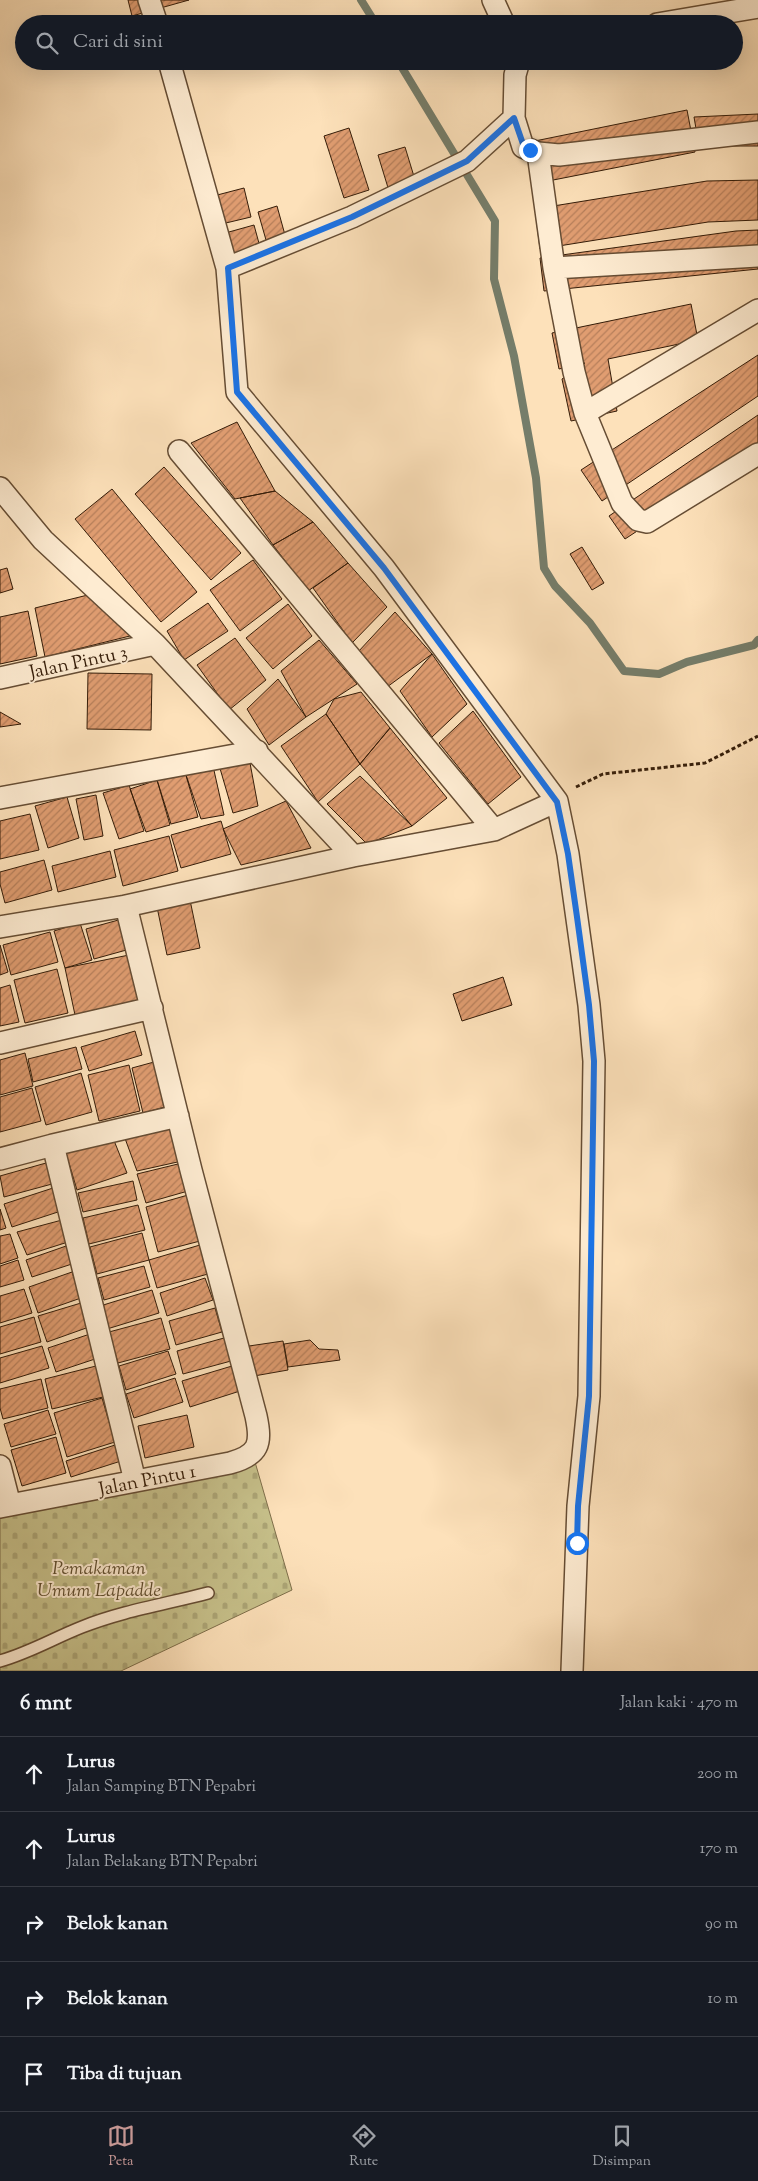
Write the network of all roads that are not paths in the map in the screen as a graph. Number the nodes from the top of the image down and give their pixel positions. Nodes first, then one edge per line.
1 (149, 0) edge
2 (493, 0) edge
3 (758, 8) edge
4 (154, 15) edge
5 (500, 15) edge
6 (714, 15) edge
7 (172, 70) edge
8 (516, 70) edge
9 (508, 123) junction
10 (758, 132) edge
11 (538, 153) junction
12 (758, 256) edge
13 (228, 268) junction
14 (554, 268) junction
15 (758, 310) edge
16 (585, 413) junction
17 (179, 451) dead end
18 (758, 454) edge
19 (0, 488) edge
20 (156, 644) junction
21 (0, 678) edge
22 (257, 751) junction
23 (0, 798) edge
24 (557, 802) junction
25 (494, 830) junction
26 (353, 856) junction
27 (126, 906) junction
28 (0, 927) edge
29 (152, 1008) junction
30 (0, 1043) edge
31 (178, 1116) junction
32 (53, 1145) junction
33 (0, 1159) edge
34 (0, 1466) edge
35 (135, 1481) junction
36 (5, 1506) edge
37 (208, 1593) dead end
38 (0, 1662) edge
39 (572, 1671) edge

1 - 4 street
2 - 5 street
3 - 6 street
7 - 13 street
8 - 9 street
9 - 11 street
9 - 13 street
10 - 11 street
11 - 14 street
12 - 14 street
13 - 24 street
14 - 16 street
15 - 16 street
16 - 18 street
17 - 25 street
19 - 20 street
20 - 21 street, Jalan Pintu 3
20 - 22 street
22 - 23 street
22 - 26 street
24 - 25 street
24 - 39 street
25 - 26 street
26 - 27 street
27 - 28 street
27 - 29 street, Jalan Pintu 1
29 - 30 street
29 - 31 street, Jalan Pintu 1
31 - 32 street
31 - 35 street, Jalan Pintu 1
32 - 33 street
32 - 35 street
34 - 36 street
35 - 36 street, Jalan Pintu 1
37 - 38 lane

